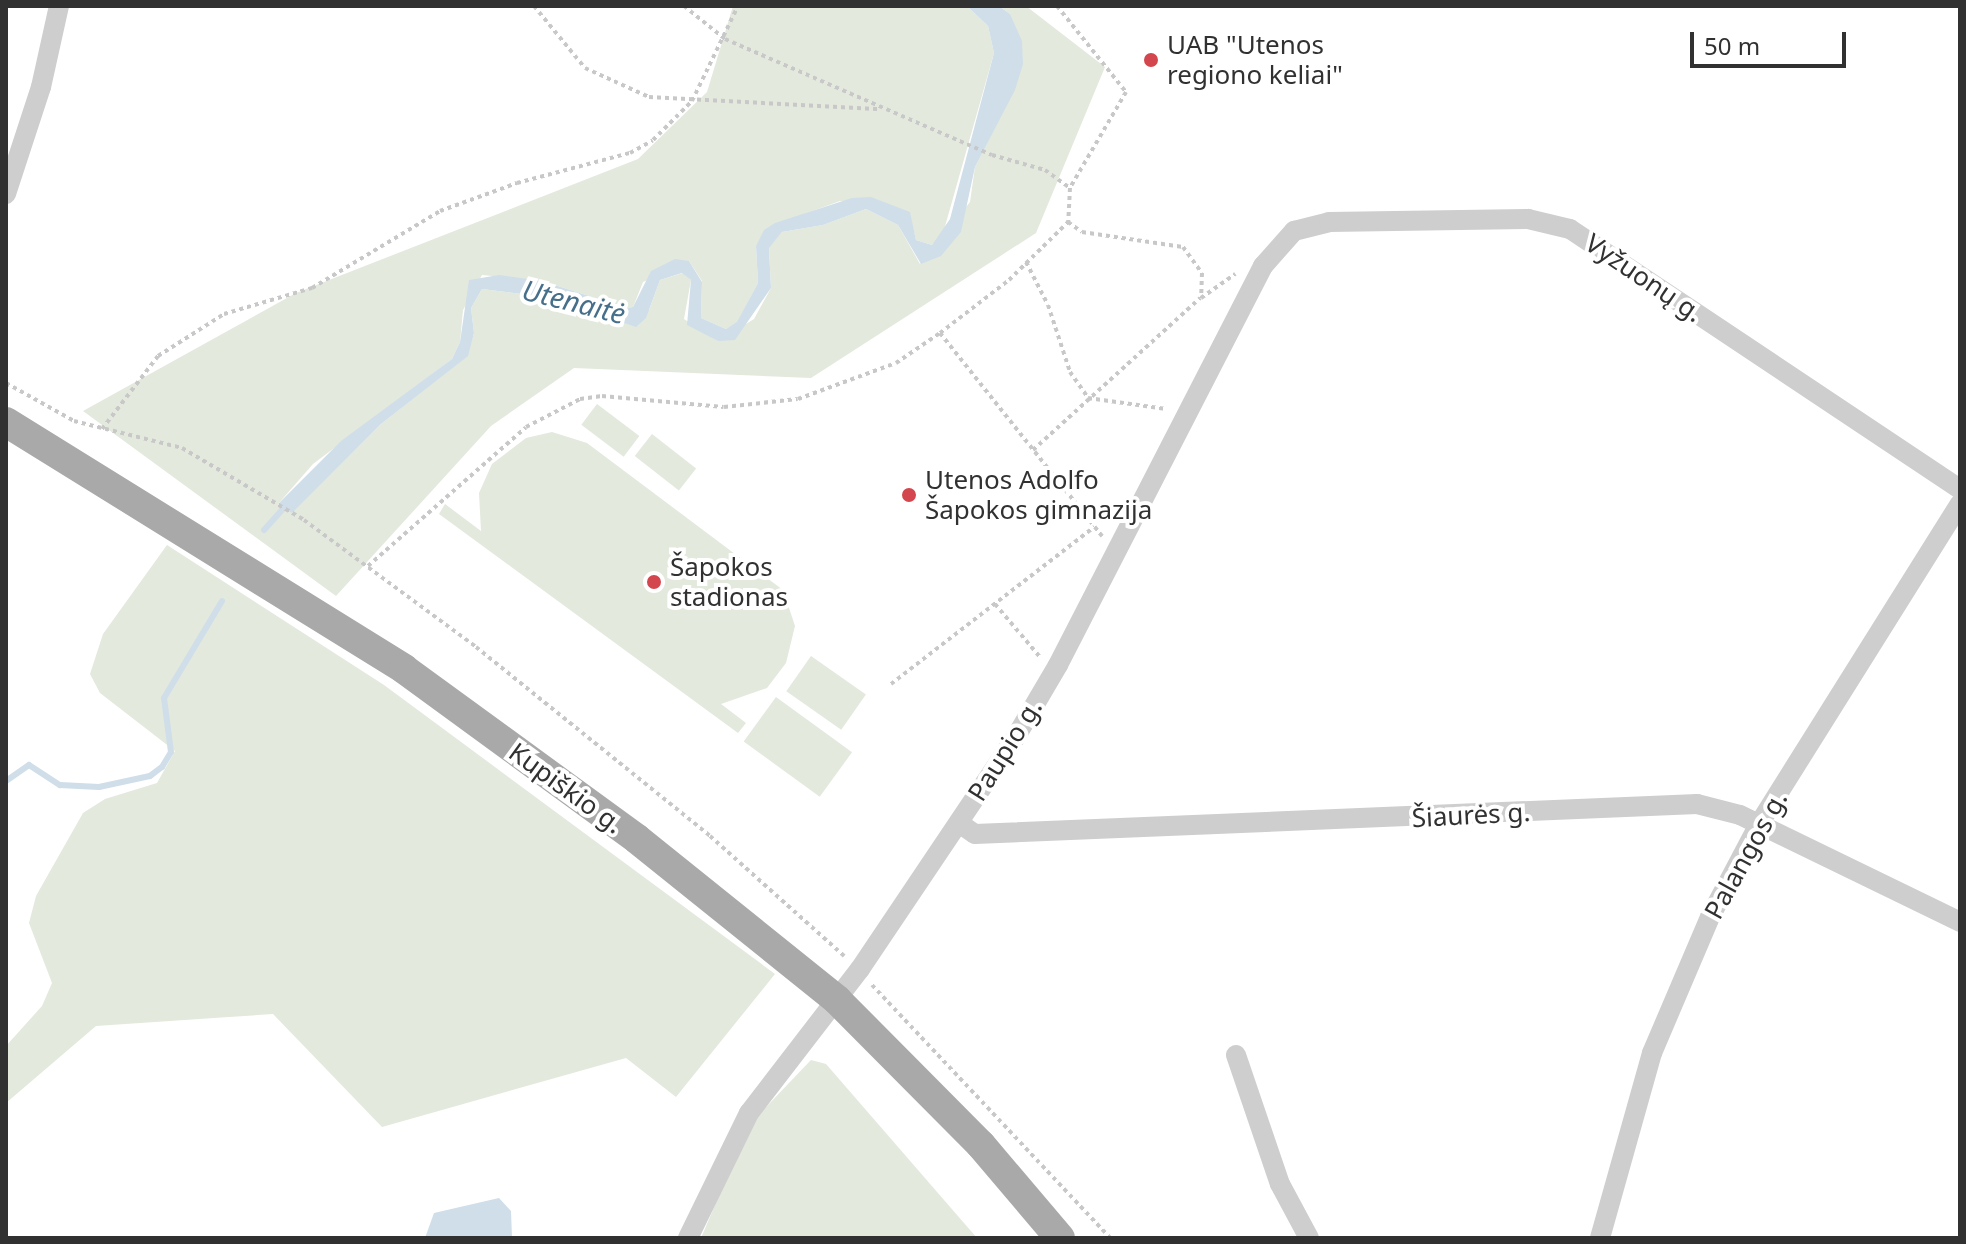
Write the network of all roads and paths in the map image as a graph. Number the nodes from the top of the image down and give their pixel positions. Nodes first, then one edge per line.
1 (59, 6) edge
2 (534, 6) edge
3 (684, 6) edge
4 (738, 6) edge
5 (1057, 6) edge
6 (725, 39) junction
7 (692, 101) junction
8 (883, 109) junction
9 (1070, 188) junction
10 (6, 194) edge
11 (1068, 222) junction
12 (1283, 238) joint
13 (1026, 262) junction
14 (1239, 279) dead end
15 (1201, 298) junction
16 (940, 333) junction
17 (6, 383) edge
18 (1176, 396) dead end
19 (1088, 398) junction
20 (1169, 409) junction
21 (1162, 421) dead end
22 (6, 422) edge
23 (102, 429) junction
24 (1033, 450) junction
25 (1960, 489) edge
26 (1960, 504) edge
27 (1109, 522) dead end
28 (1094, 527) junction
29 (1102, 536) junction
30 (1096, 548) dead end
31 (368, 566) junction
32 (995, 604) junction
33 (1047, 643) dead end
34 (1040, 657) junction
35 (1032, 670) dead end
36 (891, 684) dead end
37 (959, 823) junction
38 (1759, 824) junction
39 (1960, 922) edge
40 (858, 959) junction
41 (837, 1000) junction
42 (1236, 1055) dead end
43 (688, 1238) edge
44 (1060, 1238) edge
45 (1110, 1238) edge
46 (1309, 1238) edge
47 (1600, 1238) edge

1 - 10 street
2 - 7 path
3 - 6 path
4 - 6 path
5 - 9 path
6 - 7 path
6 - 8 path
7 - 8 path
7 - 23 path
8 - 9 path
9 - 11 path
11 - 13 path
11 - 15 path
12 - 25 street, Vyžuonų g.
12 - 37 street, Paupio g.
13 - 16 path
13 - 19 path
14 - 15 path
15 - 19 path
16 - 24 path
16 - 31 path
17 - 23 path
18 - 20 path
19 - 20 path
19 - 24 path
20 - 21 path
22 - 41 main road, Kupiškio g.
23 - 31 path
24 - 28 path
26 - 38 street, Palangos g.
27 - 29 path
28 - 29 path
28 - 32 path
29 - 30 path
31 - 40 path
32 - 34 path
32 - 36 path
33 - 34 path
34 - 35 path
37 - 38 street, Šiaurės g.
37 - 40 street, Paupio g.
38 - 39 street, Šiaurės g.
38 - 47 street, Palangos g.
40 - 41 street, Paupio g.
40 - 45 path
41 - 43 street, Paupio g.
41 - 44 main road, Kupiškio g.
42 - 46 street

